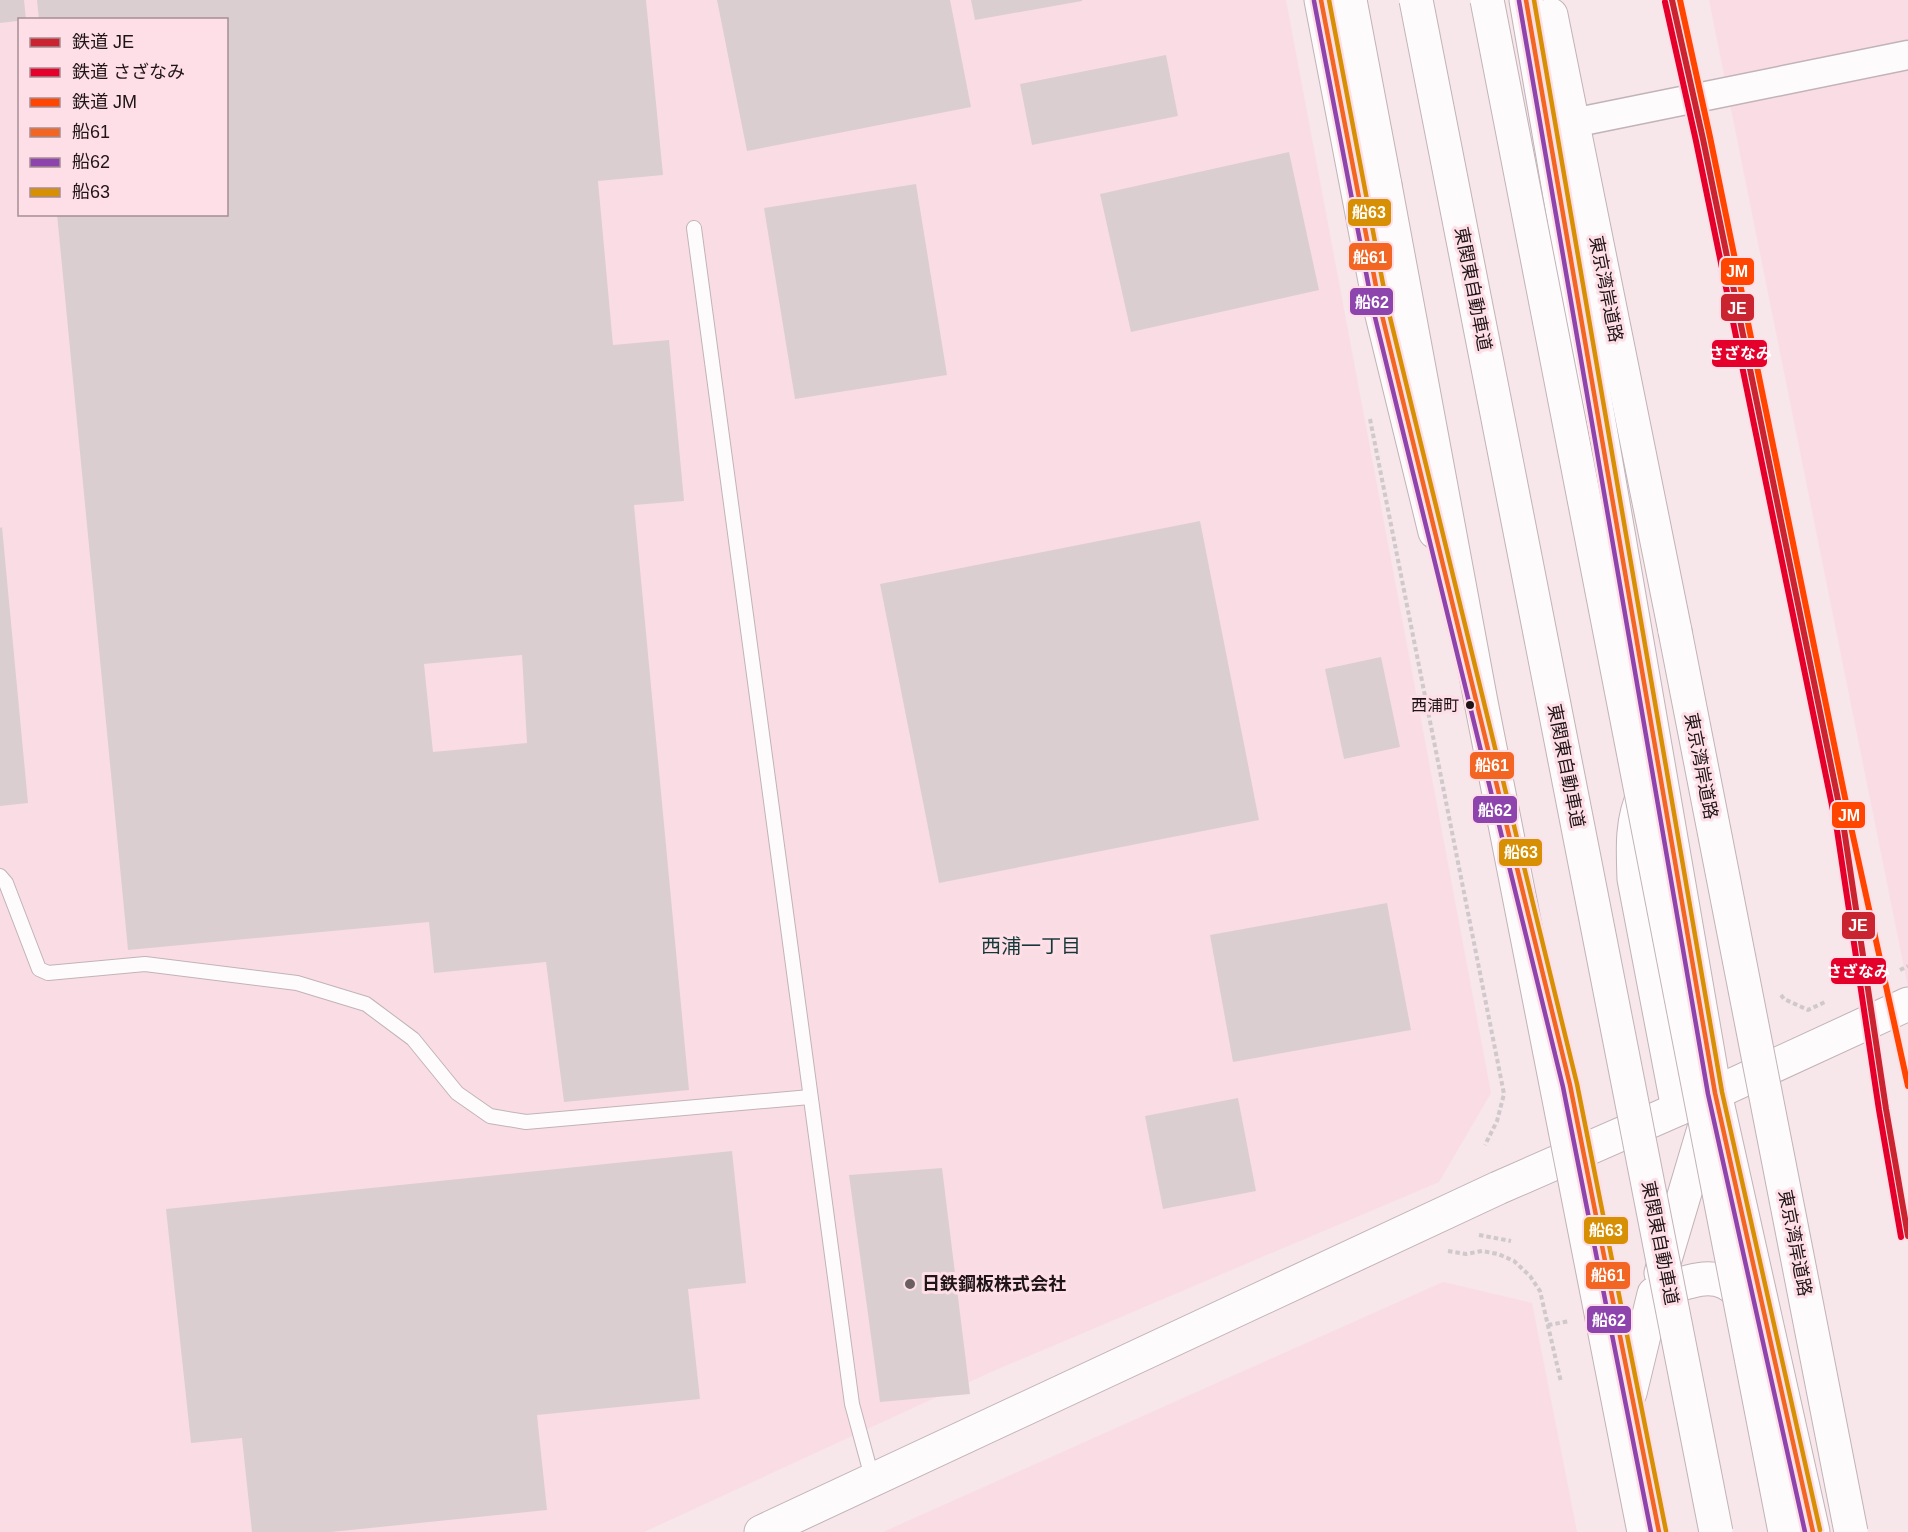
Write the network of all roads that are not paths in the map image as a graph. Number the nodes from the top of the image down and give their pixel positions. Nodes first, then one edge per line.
1 (1321, 0) edge
2 (1350, 0) edge
3 (1416, 0) edge
4 (1487, 0) edge
5 (1526, 0) edge
6 (1548, 0) edge
7 (1908, 55) edge
8 (1573, 123) junction
9 (694, 228) dead end
10 (1659, 766) junction
11 (0, 876) edge
12 (1908, 1004) edge
13 (1715, 1093) junction
14 (810, 1097) junction
15 (1678, 1109) junction
16 (1582, 1150) junction
17 (1654, 1294) junction
18 (1774, 1357) junction
19 (1630, 1393) junction
20 (873, 1481) junction
21 (761, 1532) edge
22 (1644, 1532) edge
23 (1659, 1532) edge
24 (1716, 1532) edge
25 (1785, 1532) edge
26 (1813, 1532) edge
27 (1851, 1532) edge

1 - 16 main road
2 - 22 main road, bridge
3 - 24 main road, 東関東自動車道, bridge
4 - 25 main road, bridge
5 - 10 main road, 東京湾岸道路
6 - 8 main road, 東京湾岸道路
7 - 8 street
8 - 27 main road, 東京湾岸道路, bridge
9 - 14 lane
10 - 13 main road, 東京湾岸道路
10 - 15 main road
11 - 14 lane
12 - 13 main road
13 - 15 main road
13 - 17 main road
13 - 18 main road, 東京湾岸道路
14 - 20 lane
15 - 16 main road
16 - 19 main road
16 - 20 main road
17 - 18 main road
17 - 19 main road
18 - 26 main road, 東京湾岸道路
19 - 23 main road
20 - 21 main road

